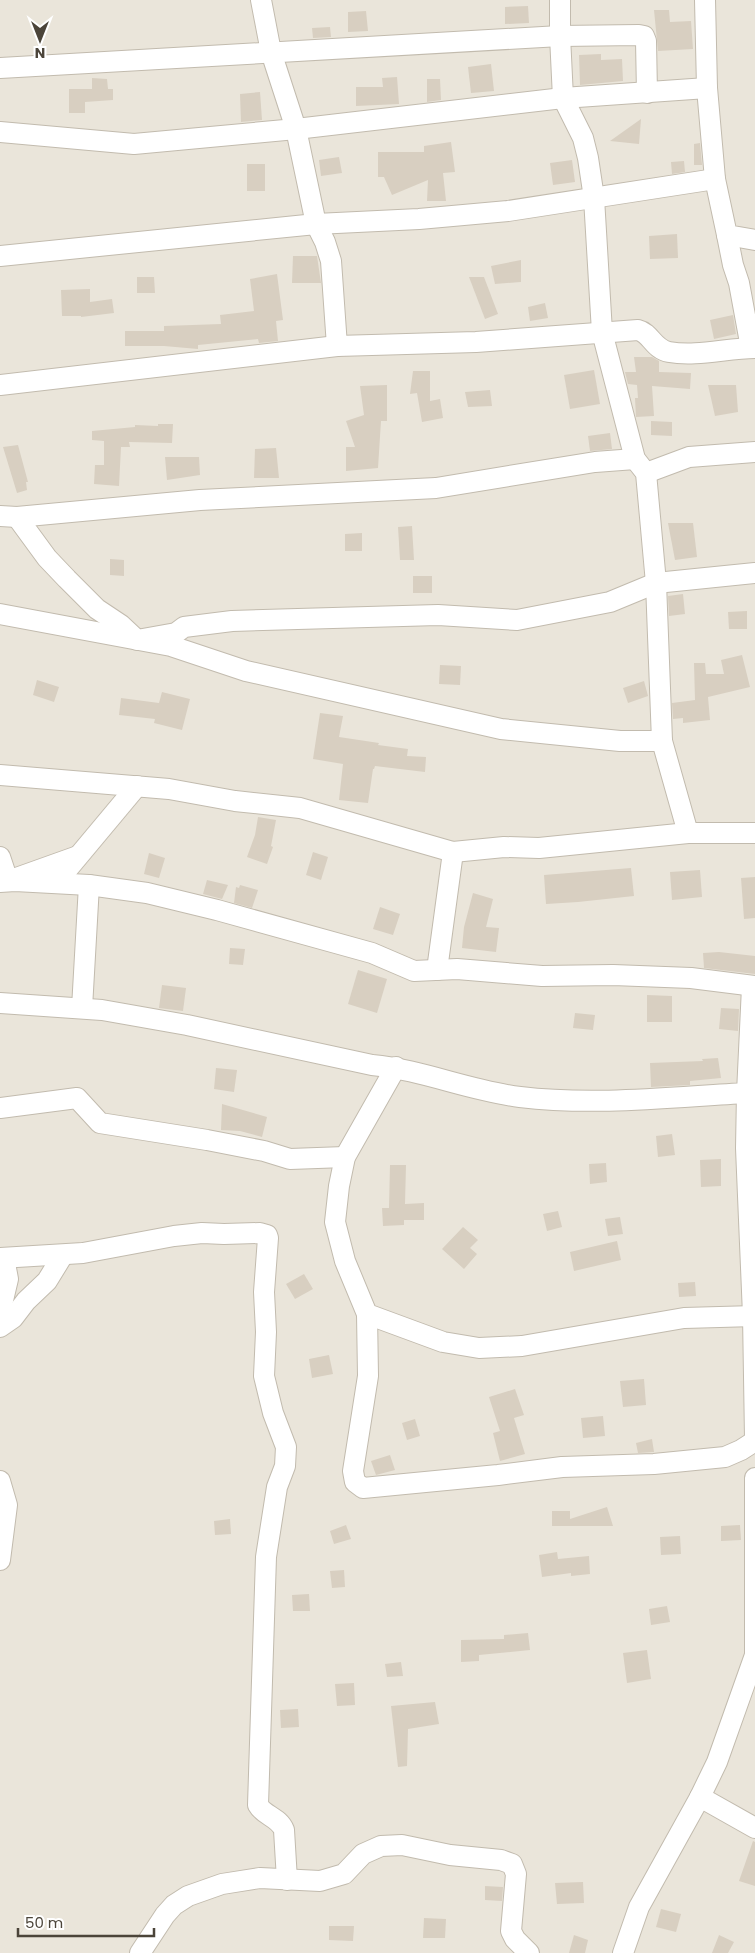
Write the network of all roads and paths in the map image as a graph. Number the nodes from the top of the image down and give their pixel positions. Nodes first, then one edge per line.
1 (261, 0) edge
2 (560, 0) edge
3 (706, 0) edge
4 (560, 36) junction
5 (271, 52) junction
6 (0, 68) edge
7 (707, 88) junction
8 (647, 93) junction
9 (563, 98) junction
10 (296, 129) junction
11 (0, 132) edge
12 (714, 179) junction
13 (594, 198) junction
14 (316, 224) junction
15 (727, 235) junction
16 (755, 240) edge
17 (0, 256) edge
18 (602, 332) junction
19 (337, 346) junction
20 (753, 348) edge
21 (0, 385) edge
22 (755, 452) edge
23 (641, 466) junction
24 (9, 516) edge
25 (755, 573) edge
26 (656, 583) junction
27 (0, 614) edge
28 (137, 640) junction
29 (662, 741) junction
30 (0, 775) edge
31 (137, 786) junction
32 (688, 833) junction
33 (755, 833) edge
34 (454, 852) junction
35 (78, 856) junction
36 (0, 857) edge
37 (4, 881) edge
38 (56, 883) junction
39 (89, 885) junction
40 (437, 970) junction
41 (754, 986) edge
42 (0, 1003) edge
43 (82, 1008) junction
44 (396, 1067) junction
45 (748, 1093) junction
46 (0, 1108) edge
47 (750, 1148) edge
48 (345, 1157) junction
49 (63, 1256) junction
50 (2, 1258) edge
51 (0, 1313) edge
52 (367, 1314) junction
53 (754, 1316) edge
54 (0, 1328) edge
55 (755, 1439) edge
56 (755, 1478) edge
57 (0, 1483) edge
58 (0, 1560) edge
59 (755, 1655) edge
60 (700, 1797) junction
61 (755, 1828) edge
62 (287, 1880) junction
63 (140, 1953) edge
64 (529, 1953) edge
65 (623, 1953) edge

1 - 5 street
2 - 4 street
3 - 7 street
4 - 5 street
4 - 8 street
4 - 9 street
5 - 6 street
5 - 10 street
7 - 8 street
7 - 12 street
8 - 9 street
9 - 10 street
9 - 13 street
10 - 11 street
10 - 14 street
12 - 13 street
12 - 15 street
13 - 14 street
13 - 18 street
14 - 17 street
14 - 19 street
15 - 16 street
15 - 20 street
18 - 19 street
18 - 20 street
18 - 23 street
19 - 21 street
22 - 23 street
23 - 24 street
23 - 26 street
24 - 28 street
25 - 26 street
26 - 28 street
26 - 29 street
27 - 28 street
28 - 29 street
29 - 32 street
30 - 31 street
31 - 34 street
31 - 35 street
32 - 33 street
32 - 34 street
34 - 40 street
35 - 37 street
35 - 38 street
36 - 37 street
37 - 38 street
38 - 39 street
39 - 40 street
39 - 43 street
40 - 41 street
41 - 45 street
42 - 43 street
43 - 44 street
44 - 45 street
44 - 48 street
45 - 47 street
46 - 48 street
47 - 53 street
48 - 52 street
49 - 50 street
49 - 54 street
49 - 62 street
50 - 51 street
52 - 53 street
52 - 55 street
53 - 55 street
56 - 59 street
57 - 58 street
59 - 60 street
60 - 61 street
60 - 65 street
62 - 63 street
62 - 64 street

